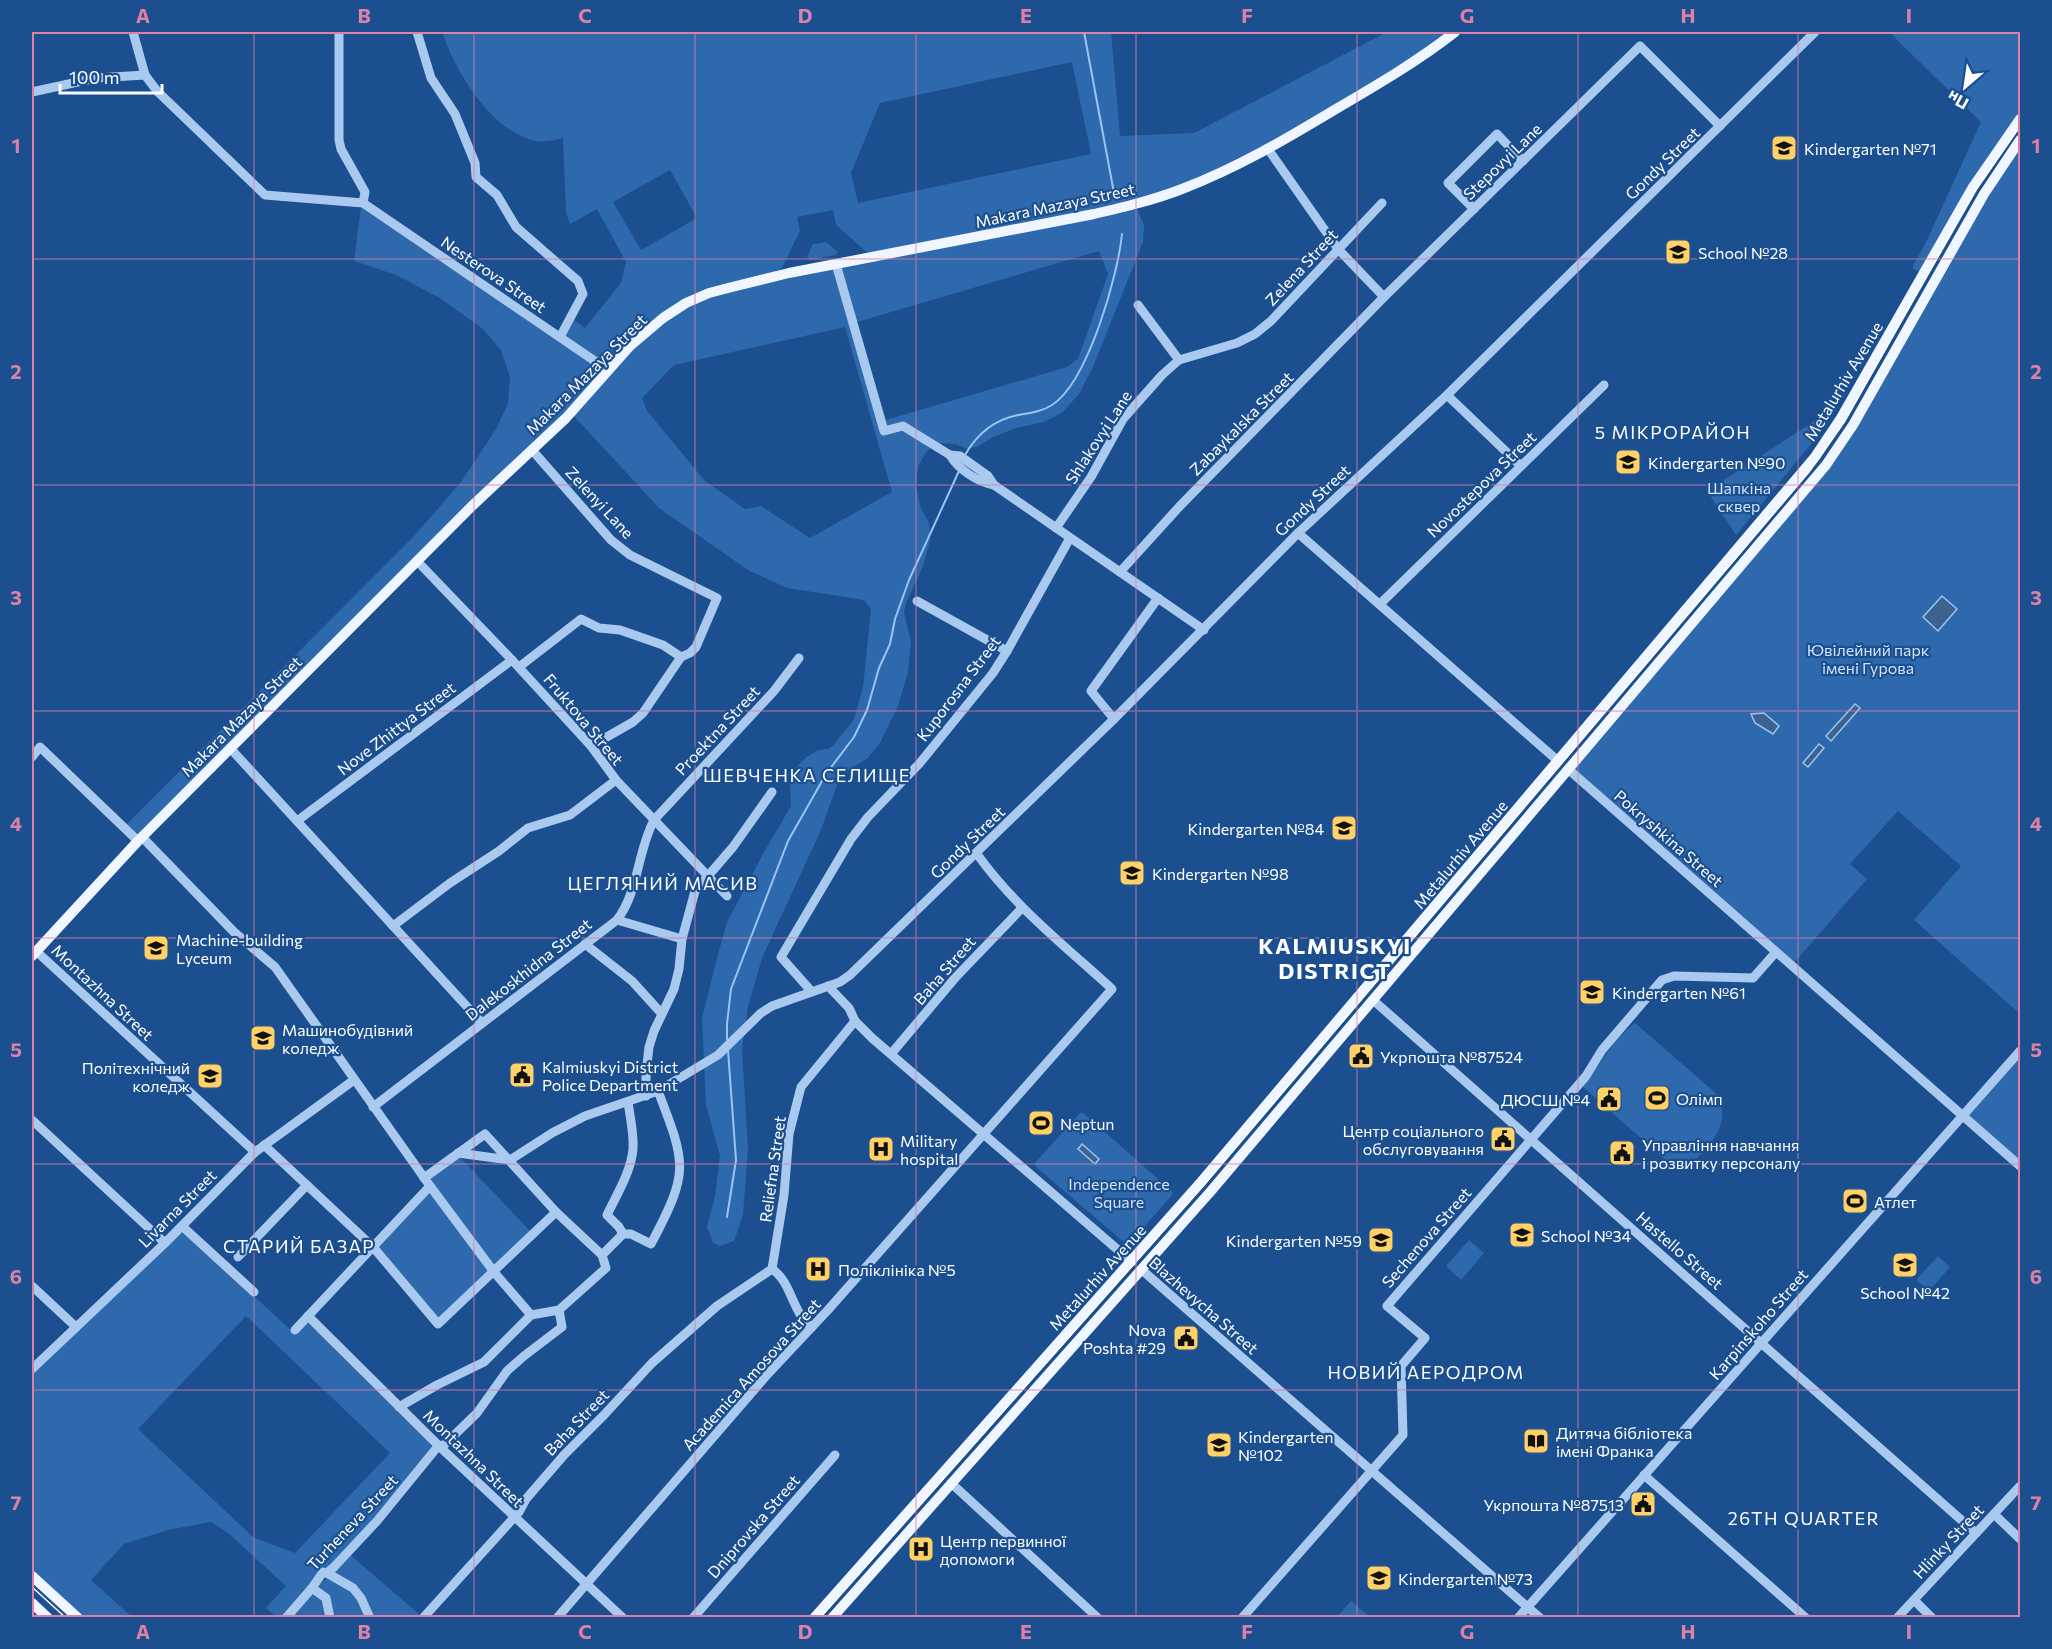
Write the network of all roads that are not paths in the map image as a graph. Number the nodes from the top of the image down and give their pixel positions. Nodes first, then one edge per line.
1 (133, 32) edge
2 (339, 32) edge
3 (417, 32) edge
4 (1455, 32) edge
5 (1815, 32) edge
6 (145, 75) junction
7 (32, 92) edge
8 (2020, 119) edge
9 (1720, 126) junction
10 (2020, 140) edge
11 (1268, 149) junction
12 (1523, 161) junction
13 (363, 203) junction
14 (1382, 203) dead end
15 (1474, 209) junction
16 (1338, 249) junction
17 (836, 264) junction
18 (1384, 297) junction
19 (1138, 305) dead end
20 (561, 337) junction
21 (1237, 343) joint
22 (1179, 360) junction
23 (608, 370) junction
24 (1604, 385) dead end
25 (1447, 395) junction
26 (532, 450) junction
27 (1521, 466) junction
28 (1056, 528) junction
29 (1298, 533) junction
30 (1070, 538) junction
31 (417, 561) junction
32 (1120, 572) junction
33 (1158, 598) junction
34 (917, 601) dead end
35 (1380, 604) junction
36 (1204, 630) junction
37 (1007, 651) junction
38 (681, 657) junction
39 (800, 657) dead end
40 (516, 663) junction
41 (1114, 719) junction
42 (591, 746) junction
43 (230, 748) junction
44 (32, 757) edge
45 (1558, 761) junction
46 (1568, 770) junction
47 (616, 780) junction
48 (772, 792) dead end
49 (654, 820) junction
50 (297, 821) junction
51 (140, 839) junction
52 (977, 854) junction
53 (708, 874) junction
54 (728, 896) dead end
55 (1022, 908) junction
56 (617, 920) junction
57 (393, 926) junction
58 (682, 939) junction
59 (585, 944) junction
60 (1776, 952) junction
61 (34, 953) edge
62 (828, 986) junction
63 (1363, 991) junction
64 (812, 992) junction
65 (1373, 1000) junction
66 (662, 1014) junction
67 (855, 1021) junction
68 (482, 1023) junction
69 (2020, 1051) edge
70 (891, 1054) junction
71 (354, 1080) junction
72 (658, 1091) junction
73 (646, 1096) junction
74 (628, 1102) junction
75 (373, 1107) junction
76 (1963, 1115) junction
77 (32, 1120) edge
78 (983, 1133) junction
79 (1532, 1140) junction
80 (264, 1145) junction
81 (255, 1152) junction
82 (459, 1153) junction
83 (510, 1160) junction
84 (2020, 1166) edge
85 (427, 1182) junction
86 (307, 1185) junction
87 (556, 1212) junction
88 (182, 1226) junction
89 (623, 1234) junction
90 (165, 1243) junction
91 (373, 1247) junction
92 (602, 1255) junction
93 (238, 1257) dead end
94 (1132, 1262) junction
95 (772, 1269) junction
96 (1142, 1270) junction
97 (494, 1272) junction
98 (32, 1286) edge
99 (254, 1292) dead end
100 (559, 1310) junction
101 (531, 1315) junction
102 (308, 1316) junction
103 (76, 1327) junction
104 (812, 1327) junction
105 (295, 1330) dead end
106 (1762, 1342) junction
107 (32, 1370) edge
108 (399, 1407) junction
109 (440, 1446) junction
110 (835, 1455) dead end
111 (1371, 1471) junction
112 (942, 1474) junction
113 (1644, 1475) junction
114 (951, 1483) junction
115 (2020, 1486) edge
116 (1994, 1514) junction
117 (514, 1517) junction
118 (1976, 1533) junction
119 (2020, 1539) edge
120 (327, 1573) junction
121 (32, 1576) edge
122 (587, 1584) junction
123 (312, 1588) junction
124 (1914, 1600) junction
125 (32, 1603) edge
126 (1528, 1607) junction
127 (48, 1617) edge
128 (78, 1617) edge
129 (286, 1617) edge
130 (330, 1617) edge
131 (370, 1617) edge
132 (423, 1617) edge
133 (557, 1617) edge
134 (623, 1617) edge
135 (693, 1617) edge
136 (814, 1617) edge
137 (832, 1617) edge
138 (1098, 1617) edge
139 (1242, 1617) edge
140 (1518, 1617) edge
141 (1540, 1617) edge
142 (1806, 1617) edge
143 (1897, 1617) edge
144 (1932, 1617) edge

1 - 6 street
2 - 13 street
3 - 20 street
4 - 11 main road, Makara Mazaya Street
5 - 9 street, Gondy Street
6 - 7 street
6 - 13 street, Nesterova Street
8 - 45 main road, Metalurhiv Avenue
9 - 12 street, Stepovyi Lane
9 - 25 street, Gondy Street
10 - 46 main road, Metalurhiv Avenue
11 - 16 street
11 - 17 main road, Makara Mazaya Street
12 - 15 street, Stepovyi Lane
12 - 15 street
13 - 20 street, Nesterova Street
14 - 16 street, Zelena Street
15 - 18 street, Stepovyi Lane
16 - 18 street
16 - 21 street, Zelena Street
17 - 23 main road, Makara Mazaya Street
17 - 28 street
18 - 32 street, Zabaykalska Street
19 - 22 street
20 - 23 street, Nesterova Street
21 - 22 street, Shlakovyi Lane
22 - 28 street, Shlakovyi Lane
23 - 26 main road, Makara Mazaya Street
24 - 27 street, Novostepova Street
25 - 27 street
25 - 29 street, Gondy Street
26 - 31 main road, Makara Mazaya Street
26 - 38 street, Zelenyi Lane
27 - 35 street, Novostepova Street
28 - 30 street
29 - 35 street, Pokryshkina Street
29 - 36 street, Gondy Street
30 - 32 street
30 - 37 street, Kuporosna Street
31 - 40 street, Fruktova Street
31 - 43 main road, Makara Mazaya Street
32 - 33 street
33 - 36 street
33 - 41 street
34 - 37 street
35 - 45 street, Pokryshkina Street
36 - 41 street, Gondy Street
37 - 64 street, Kuporosna Street
38 - 40 street, Nove Zhittya Street
38 - 42 street
39 - 49 street, Proektna Street
40 - 42 street, Fruktova Street
40 - 50 street, Nove Zhittya Street
41 - 52 street, Gondy Street
42 - 47 street, Fruktova Street
43 - 50 street
43 - 51 main road, Makara Mazaya Street
44 - 51 street
45 - 46 main road, Pokryshkina Street
45 - 63 main road, Metalurhiv Avenue
46 - 60 street, Pokryshkina Street
46 - 65 main road, Metalurhiv Avenue
47 - 49 street, Fruktova Street
47 - 57 street
48 - 53 street
49 - 53 street, Fruktova Street
49 - 56 street, Dalekoskhidna Street
50 - 57 street
51 - 61 main road, Makara Mazaya Street
51 - 71 street
52 - 55 street
52 - 62 street, Gondy Street
53 - 54 street, Fruktova Street
53 - 58 street
55 - 70 street, Baha Street
55 - 78 street, Academica Amosova Street
56 - 58 street
56 - 59 street, Dalekoskhidna Street
57 - 68 street
58 - 66 street
59 - 66 street
59 - 68 street, Dalekoskhidna Street
60 - 76 street, Pokryshkina Street
60 - 79 street, Sechenova Street
61 - 81 street, Montazhna Street
62 - 64 street
62 - 67 street, Blazhevycha Street
63 - 65 main road, Hastello Street
63 - 94 main road, Metalurhiv Avenue
64 - 72 street
65 - 79 street, Hastello Street
65 - 96 main road, Metalurhiv Avenue
66 - 73 street
67 - 70 street, Blazhevycha Street
67 - 95 street, Reliefna Street
68 - 75 street, Dalekoskhidna Street
69 - 76 street, Karpinskoho Street
70 - 78 street, Blazhevycha Street
71 - 75 street
71 - 80 street, Livarna Street
72 - 73 street
72 - 89 street
73 - 74 street
74 - 83 street
74 - 89 street
75 - 85 street
76 - 84 street, Pokryshkina Street
76 - 106 street, Karpinskoho Street
77 - 90 street
78 - 94 street, Blazhevycha Street
78 - 104 street, Academica Amosova Street
79 - 106 street, Hastello Street
79 - 111 street, Sechenova Street
80 - 81 street, Livarna Street
80 - 86 street
81 - 88 street, Livarna Street
82 - 83 street
82 - 83 street
82 - 85 street
83 - 87 street
85 - 91 street
85 - 97 street
86 - 91 street
86 - 93 street
87 - 92 street
87 - 97 street
88 - 90 street, Livarna Street
88 - 99 street
89 - 92 street
90 - 103 street, Livarna Street
91 - 97 street
91 - 102 street
92 - 100 street
94 - 96 main road, Blazhevycha Street
94 - 112 main road, Metalurhiv Avenue
95 - 104 street
95 - 117 street, Baha Street
96 - 111 street, Blazhevycha Street
96 - 114 main road, Metalurhiv Avenue
97 - 101 street
98 - 103 street
100 - 101 street
100 - 109 street
101 - 108 street
102 - 105 street
102 - 108 street, Montazhna Street
103 - 107 street, Livarna Street
104 - 122 street, Academica Amosova Street
106 - 113 street, Karpinskoho Street
106 - 118 street, Hastello Street
108 - 109 street, Montazhna Street
109 - 117 street, Montazhna Street
109 - 120 street, Turheneva Street
110 - 135 street, Dniprovska Street
111 - 126 street, Blazhevycha Street
111 - 139 street, Sechenova Street
112 - 114 main road
112 - 136 main road, Metalurhiv Avenue
113 - 126 street, Karpinskoho Street
113 - 142 street
114 - 137 main road, Metalurhiv Avenue
114 - 138 street
115 - 116 street, Hlinky Street
116 - 118 street, Hlinky Street
116 - 119 street
117 - 122 street, Montazhna Street
117 - 132 street, Baha Street
118 - 124 street, Hlinky Street
120 - 123 street, Turheneva Street
120 - 131 street
121 - 128 main road
122 - 133 street, Academica Amosova Street
122 - 134 street, Montazhna Street
123 - 129 street, Turheneva Street
123 - 130 street
124 - 143 street, Hlinky Street
124 - 144 street
125 - 127 main road
126 - 140 street, Karpinskoho Street
126 - 141 street, Blazhevycha Street

